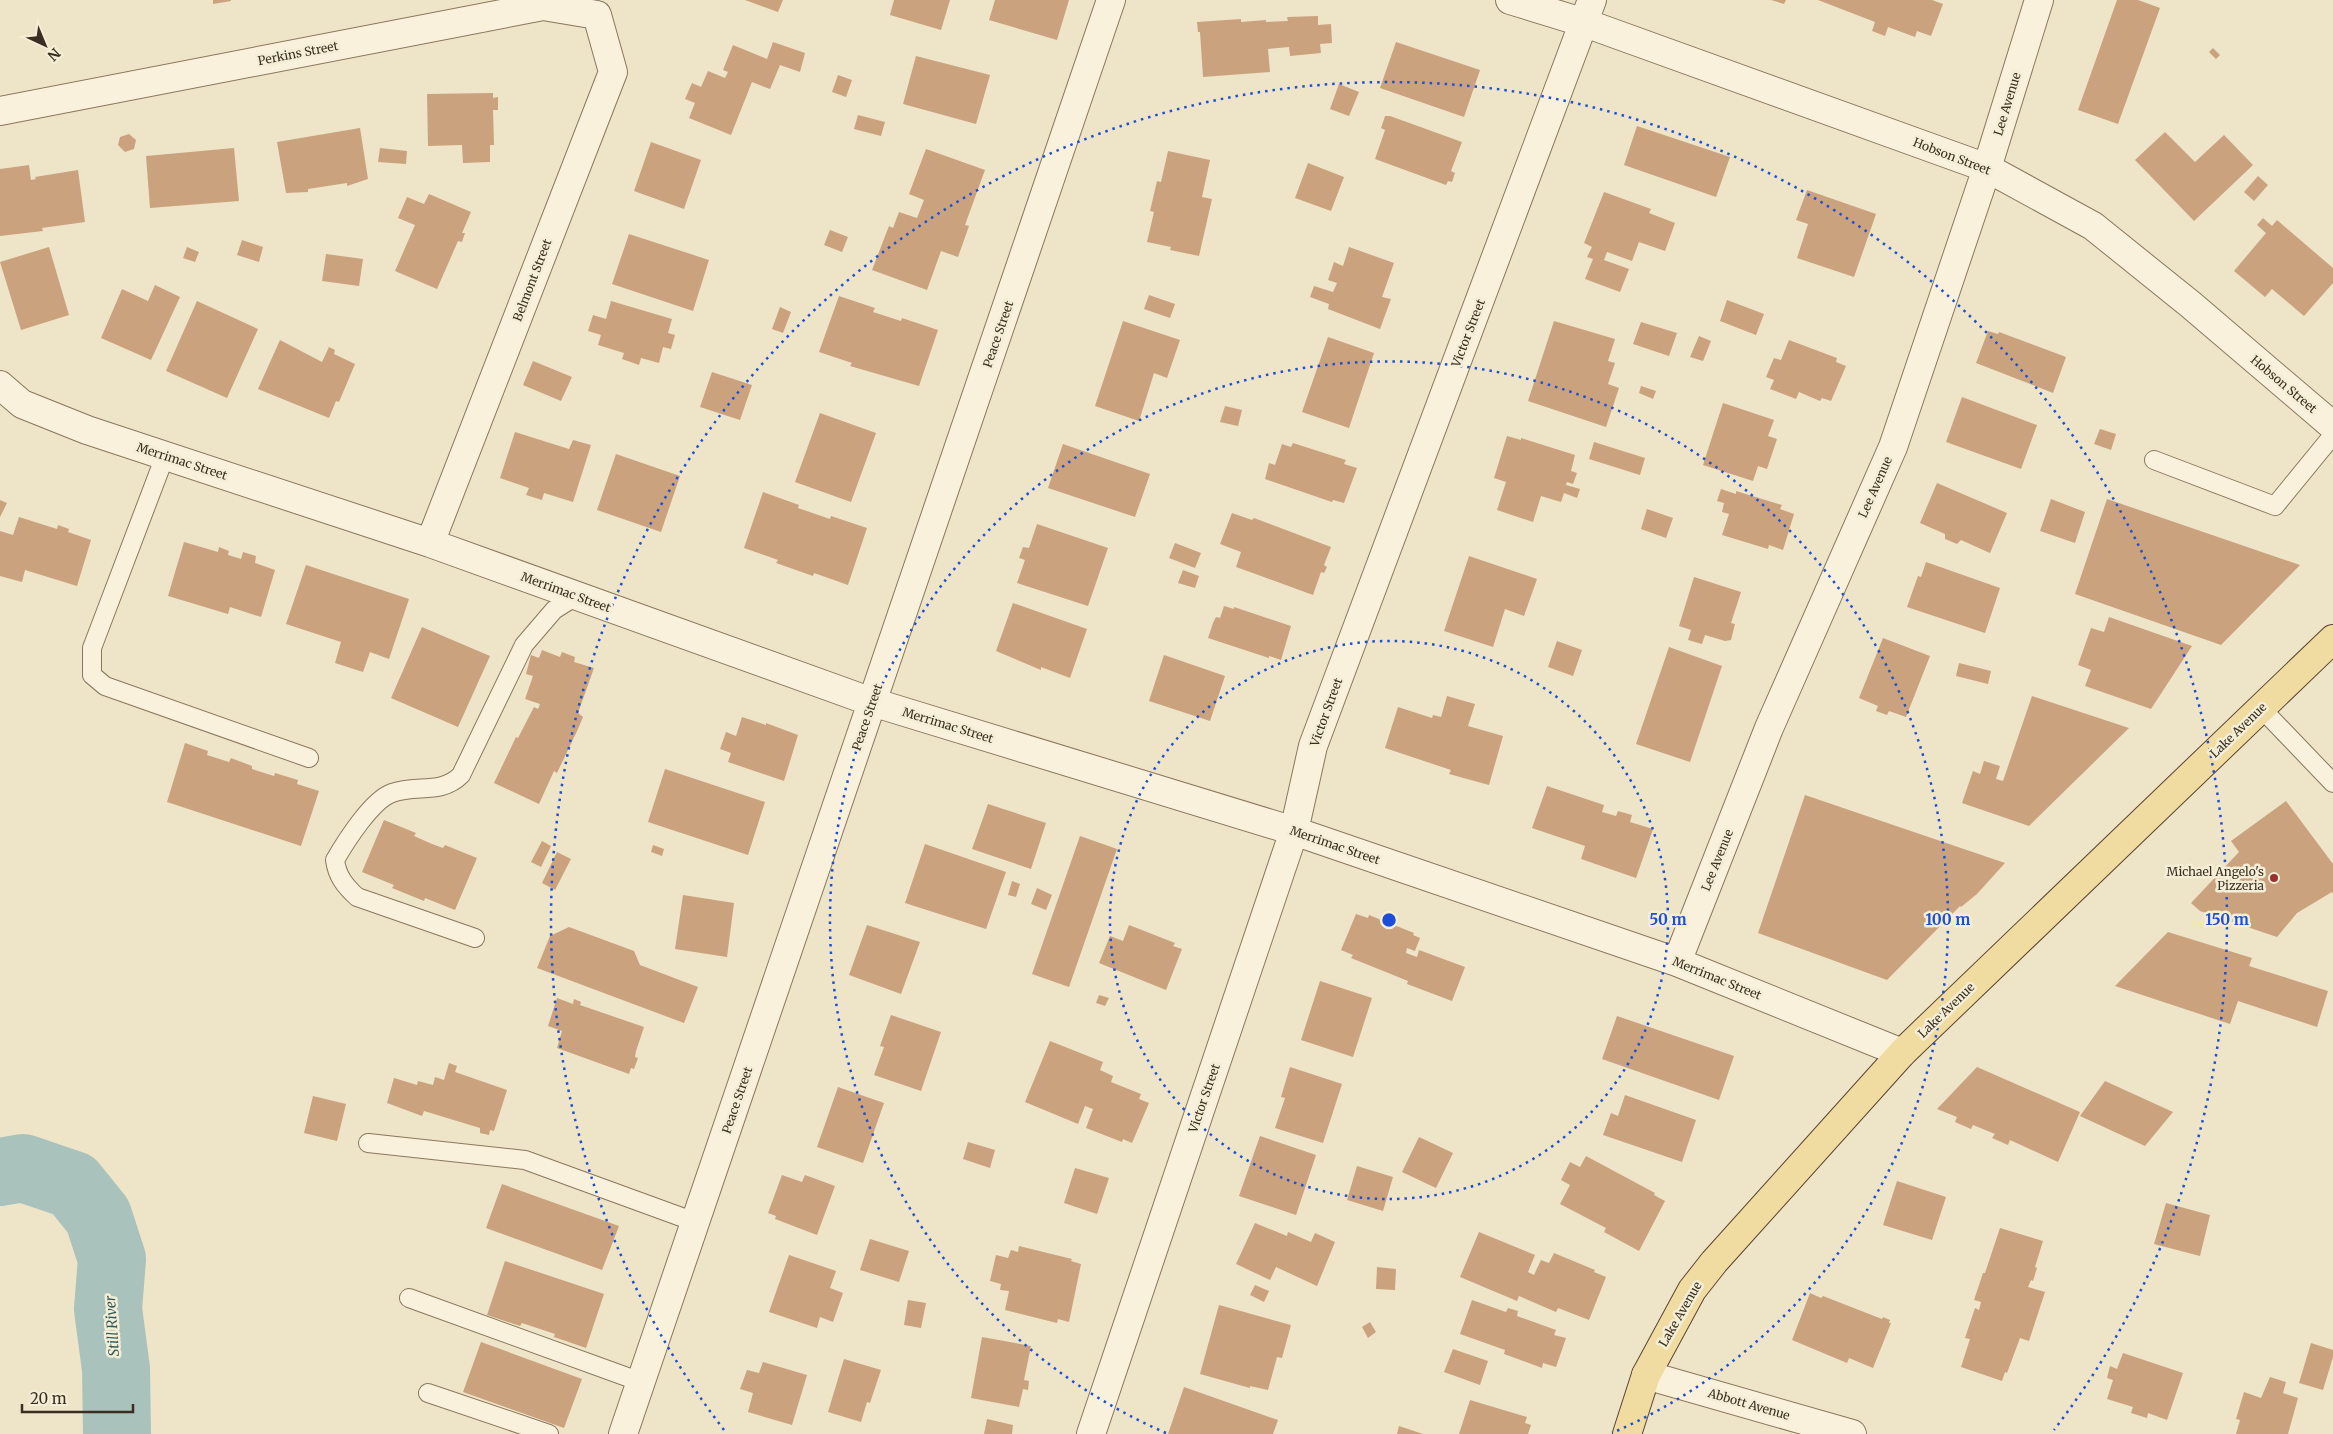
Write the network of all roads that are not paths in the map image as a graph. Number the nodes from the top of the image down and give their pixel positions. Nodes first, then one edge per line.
1 (1111, 0) edge
2 (1510, 0) edge
3 (2039, 0) edge
4 (1588, 11) edge
5 (596, 15) joint
6 (0, 111) edge
7 (1987, 168) junction
8 (0, 385) edge
9 (2333, 426) edge
10 (2333, 435) edge
11 (165, 456) junction
12 (2154, 460) dead end
13 (430, 543) junction
14 (576, 596) junction
15 (2333, 639) edge
16 (872, 702) junction
17 (2261, 708) junction
18 (309, 758) dead end
19 (2333, 784) edge
20 (1294, 831) junction
21 (475, 938) dead end
22 (1676, 962) junction
23 (1902, 1053) junction
24 (368, 1143) dead end
25 (695, 1222) junction
26 (409, 1298) dead end
27 (1646, 1375) junction
28 (641, 1382) junction
29 (428, 1393) dead end
30 (549, 1434) edge
31 (623, 1434) edge
32 (1091, 1434) edge
33 (1627, 1434) edge
34 (1852, 1434) edge

1 - 16 street, Peace Street
2 - 4 street, Hobson Street
3 - 7 street, Lee Avenue
4 - 7 street, Hobson Street
4 - 20 street, Victor Street
5 - 6 street, Perkins Street
5 - 13 street, Belmont Street
7 - 9 street, Hobson Street
7 - 22 street, Lee Avenue
8 - 11 street, Merrimac Street
10 - 12 lane
11 - 13 street, Merrimac Street
11 - 18 lane
13 - 14 street, Merrimac Street
14 - 16 street, Merrimac Street
14 - 21 lane
15 - 17 main road, Lake Avenue
16 - 20 street, Merrimac Street
16 - 25 street, Peace Street
17 - 19 lane
17 - 23 main road, Lake Avenue
20 - 22 street, Merrimac Street
20 - 32 street, Victor Street
22 - 23 street, Merrimac Street
23 - 27 main road, Lake Avenue
24 - 25 lane
25 - 28 street, Peace Street
26 - 28 lane
27 - 33 main road, Lake Avenue
27 - 34 street, Abbott Avenue
28 - 31 street, Peace Street
29 - 30 lane

